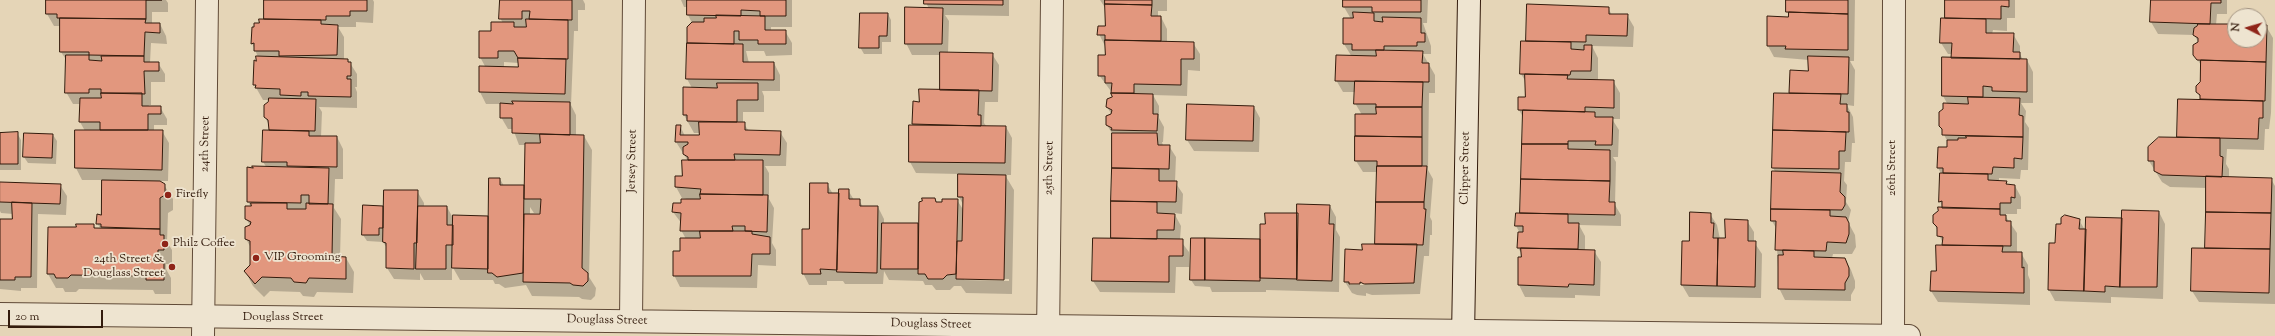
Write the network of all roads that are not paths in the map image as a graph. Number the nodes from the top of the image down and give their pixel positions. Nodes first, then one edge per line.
1 (207, 0) edge
2 (634, 0) edge
3 (1052, 0) edge
4 (1469, 0) edge
5 (1894, 0) edge
6 (0, 314) edge
7 (631, 321) junction
8 (204, 326) edge
9 (1048, 331) edge
10 (1463, 334) edge
11 (1893, 336) edge
12 (1909, 336) edge

1 - 8 street, 24th Street
2 - 7 street, Jersey Street
3 - 9 street, 25th Street
4 - 10 street, Clipper Street
5 - 11 street, 26th Street
6 - 8 street, Douglass Street
7 - 8 street, Douglass Street
7 - 9 street, Douglass Street
9 - 10 street, Douglass Street
10 - 11 street, Douglass Street
11 - 12 street, Douglass Street

